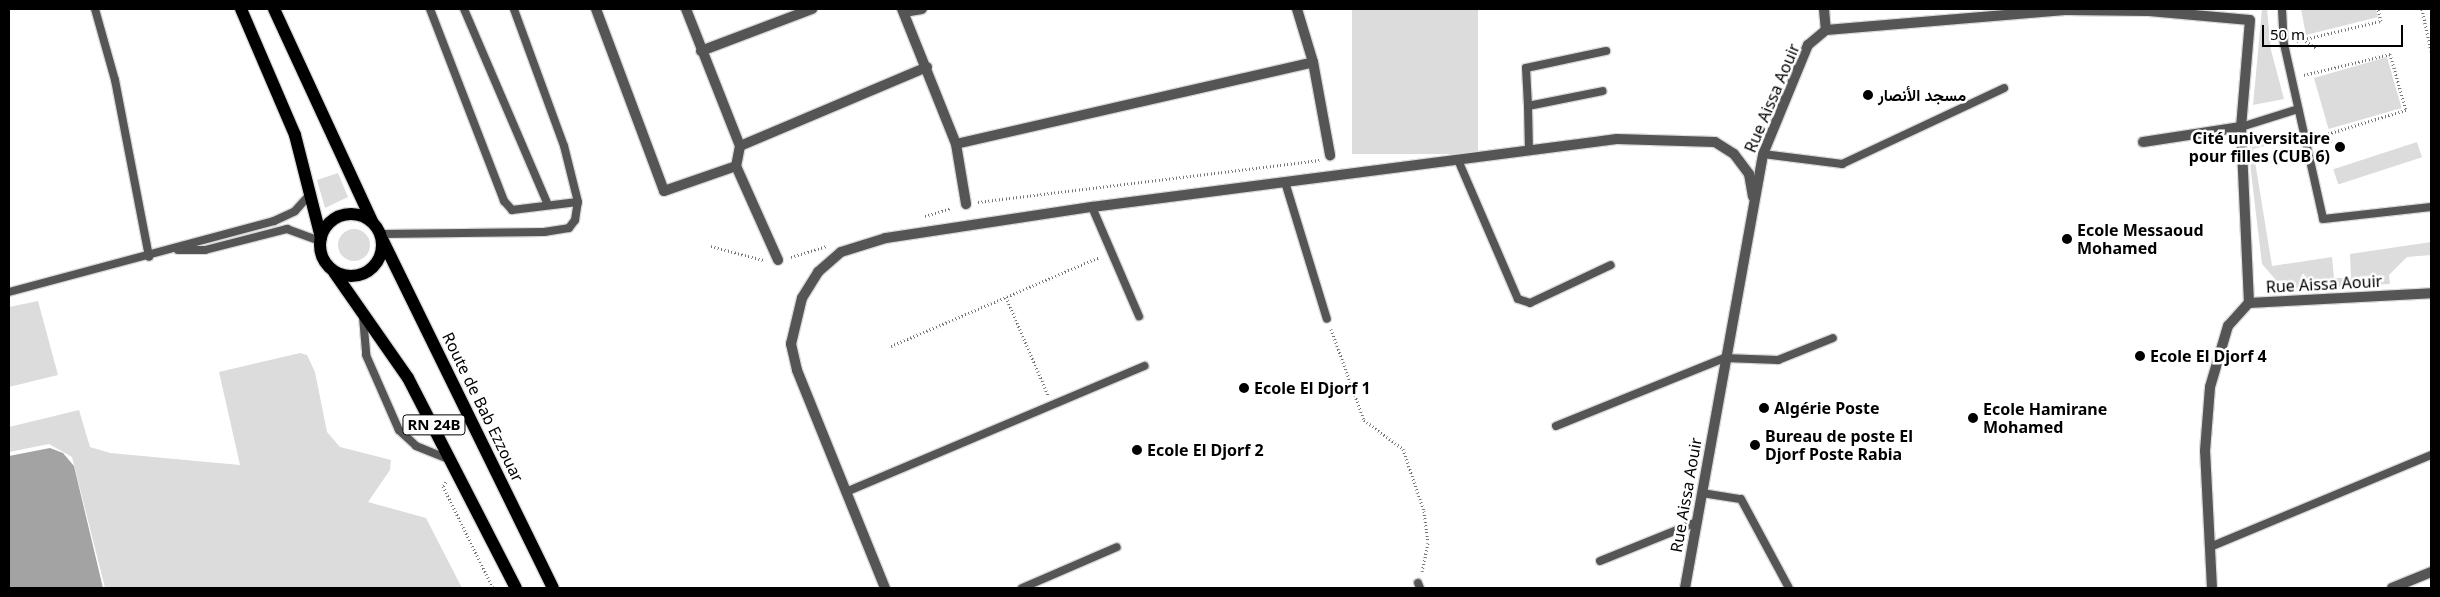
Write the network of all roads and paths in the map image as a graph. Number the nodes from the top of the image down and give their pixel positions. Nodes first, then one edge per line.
1 (95, 9) edge
2 (241, 9) edge
3 (274, 9) edge
4 (430, 9) edge
5 (464, 9) edge
6 (514, 9) edge
7 (596, 9) edge
8 (686, 9) edge
9 (812, 9) edge
10 (922, 9) edge
11 (1297, 9) edge
12 (1824, 9) edge
13 (2066, 9) edge
14 (2250, 9) edge
15 (2282, 9) edge
16 (2378, 9) edge
17 (2422, 9) edge
18 (903, 10) edge
19 (2149, 10) edge
20 (1949, 13) edge
21 (2250, 20) junction
22 (2431, 24) edge
23 (2425, 25) junction
24 (1826, 30) junction
25 (2303, 39) junction
26 (2284, 44) junction
27 (2317, 49) dead end
28 (701, 51) junction
29 (1606, 51) dead end
30 (2431, 51) edge
31 (1313, 62) junction
32 (927, 67) junction
33 (2292, 78) junction
34 (2004, 88) dead end
35 (1603, 91) dead end
36 (1528, 106) junction
37 (2298, 109) junction
38 (2241, 127) junction
39 (2322, 136) junction
40 (2305, 141) junction
41 (2143, 142) dead end
42 (956, 144) junction
43 (2336, 144) dead end
44 (740, 146) junction
45 (1529, 151) junction
46 (1763, 154) junction
47 (1330, 155) dead end
48 (1458, 160) junction
49 (736, 166) junction
50 (1285, 182) junction
51 (311, 193) junction
52 (1753, 197) junction
53 (578, 202) junction
54 (966, 204) dead end
55 (548, 205) junction
56 (1092, 207) junction
57 (2431, 207) edge
58 (372, 221) junction
59 (382, 237) junction
60 (320, 240) junction
61 (178, 250) junction
62 (1111, 252) junction
63 (149, 257) junction
64 (778, 260) dead end
65 (1611, 265) dead end
66 (334, 272) junction
67 (9, 292) edge
68 (2431, 293) edge
69 (1006, 296) junction
70 (2249, 303) junction
71 (1139, 316) dead end
72 (363, 317) junction
73 (1327, 319) joint
74 (1833, 338) dead end
75 (890, 346) dead end
76 (1724, 358) junction
77 (1144, 366) dead end
78 (1052, 405) junction
79 (1556, 426) dead end
80 (2431, 455) edge
81 (452, 460) junction
82 (846, 492) junction
83 (1702, 493) junction
84 (1697, 522) junction
85 (1117, 546) dead end
86 (2210, 547) junction
87 (1600, 561) dead end
88 (2431, 572) edge
89 (1419, 586) edge
90 (516, 588) edge
91 (553, 588) edge
92 (885, 588) edge
93 (1022, 588) edge
94 (1685, 588) edge
95 (1789, 588) edge
96 (2212, 588) edge
97 (2392, 588) edge

1 - 63 lane
2 - 51 main road
3 - 58 main road
4 - 55 lane
5 - 55 lane
6 - 53 lane
7 - 49 street
8 - 28 street
9 - 28 street
10 - 18 street
11 - 31 street
12 - 24 street
13 - 19 street
13 - 20 street
14 - 21 street, Rue Aissa Aouir
15 - 26 lane
16 - 25 path
17 - 23 path
18 - 32 street
19 - 21 street
20 - 24 street
21 - 38 street, Rue Aissa Aouir
22 - 23 path
23 - 30 path
24 - 46 street, Rue Aissa Aouir
25 - 26 path
25 - 27 path
26 - 33 lane
28 - 44 street
29 - 36 lane
31 - 42 street
31 - 47 street
32 - 42 street
32 - 44 street
33 - 37 lane
33 - 39 path
34 - 46 lane
35 - 36 lane
36 - 45 lane
37 - 38 lane
37 - 40 lane
38 - 41 street
38 - 70 street, Rue Aissa Aouir
39 - 40 path
39 - 43 path
40 - 57 lane
42 - 54 street
44 - 49 street
45 - 48 street
45 - 52 street
46 - 52 street, Rue Aissa Aouir
48 - 50 street
48 - 65 lane
49 - 64 street
50 - 56 street
50 - 73 lane
51 - 60 main road
51 - 61 lane
52 - 76 street, Rue Aissa Aouir
53 - 55 lane
53 - 59 lane
56 - 62 lane
56 - 82 street
58 - 59 main road
58 - 60 main road
59 - 66 main road
59 - 91 main road, Route de Bab Ezzouar
60 - 61 lane
60 - 66 main road
61 - 63 lane
62 - 69 path
62 - 71 lane
63 - 67 lane
66 - 72 main road, RN 24B
68 - 70 street, Rue Aissa Aouir
69 - 75 path
69 - 78 path
70 - 86 street
72 - 81 main road, RN 24B
72 - 81 lane
73 - 89 path
74 - 76 lane
76 - 79 lane
76 - 83 street, Rue Aissa Aouir
77 - 78 lane
78 - 82 lane
80 - 86 lane
81 - 90 main road, RN 24B
82 - 92 street
83 - 84 street, Rue Aissa Aouir
83 - 95 lane
84 - 87 lane
84 - 94 street, Rue Aissa Aouir
85 - 93 lane
86 - 96 street
88 - 97 street

